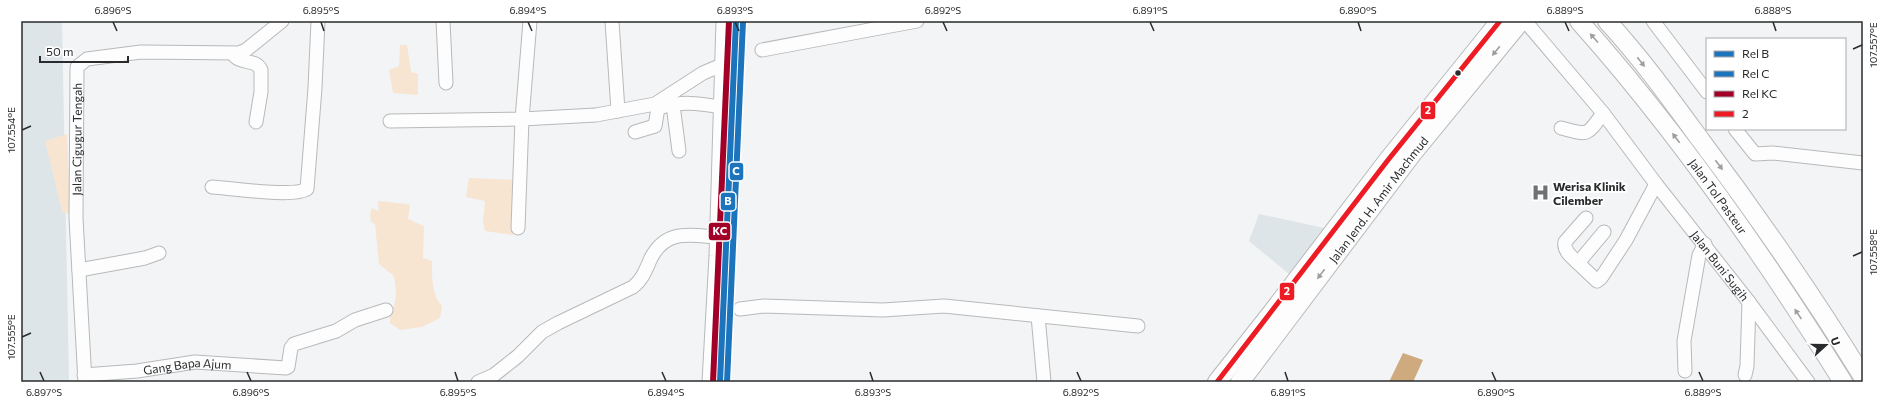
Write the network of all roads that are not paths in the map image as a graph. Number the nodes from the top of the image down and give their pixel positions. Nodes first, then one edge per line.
1 (267, 21) edge
2 (282, 21) edge
3 (318, 21) edge
4 (443, 21) edge
5 (530, 21) edge
6 (612, 21) edge
7 (724, 21) edge
8 (917, 21) edge
9 (1500, 21) edge
10 (1521, 21) edge
11 (1525, 21) edge
12 (1578, 21) edge
13 (1607, 21) edge
14 (1653, 21) edge
15 (873, 25) edge
16 (263, 35) junction
17 (762, 50) dead end
18 (233, 54) junction
19 (722, 66) junction
20 (446, 82) dead end
21 (1706, 91) edge
22 (673, 105) junction
23 (721, 107) junction
24 (618, 111) junction
25 (1603, 113) junction
26 (522, 120) junction
27 (390, 121) dead end
28 (256, 122) dead end
29 (1561, 128) dead end
30 (1736, 130) edge
31 (635, 132) dead end
32 (680, 151) dead end
33 (1863, 163) edge
34 (1656, 184) junction
35 (212, 187) dead end
36 (1586, 218) dead end
37 (518, 228) dead end
38 (1604, 232) dead end
39 (716, 237) junction
40 (1705, 244) junction
41 (159, 253) dead end
42 (1578, 263) junction
43 (79, 270) junction
44 (1749, 302) junction
45 (740, 309) dead end
46 (386, 310) dead end
47 (1038, 316) junction
48 (1138, 326) dead end
49 (1685, 371) dead end
50 (1745, 375) dead end
51 (1863, 377) edge
52 (84, 378) edge
53 (478, 382) edge
54 (709, 382) edge
55 (1044, 382) edge
56 (1217, 382) edge
57 (1240, 382) edge
58 (1808, 382) edge
59 (1843, 382) edge

1 - 16 street
2 - 16 street, Jalan Cigugur Tengah
3 - 35 street
4 - 20 street
5 - 26 street
6 - 24 street
7 - 19 street
8 - 15 street
9 - 56 highway, Jalan Jend. H. Amir Machmud
10 -> 57 highway, Jalan Jend. H. Amir Machmud
11 - 25 street, Jalan Buni Sugih
59 -> 12 highway, Jalan Tol Pasteur
13 -> 51 highway, Jalan Tol Pasteur
14 - 21 street
15 - 17 street
16 - 18 street, Jalan Cigugur Tengah
18 - 28 street
18 - 43 street, Jalan Cigugur Tengah
19 - 23 street
19 - 24 street
22 - 23 street
22 - 31 street
22 - 32 street
23 - 39 street
24 - 26 street
25 - 29 street
25 - 34 street, Jalan Buni Sugih
26 - 27 street
26 - 37 street
30 - 33 street
34 - 40 street, Jalan Buni Sugih
34 - 42 street
36 - 42 street
38 - 42 street
39 - 53 street
39 - 54 street
40 - 44 street, Jalan Buni Sugih
40 - 49 street
41 - 43 street
43 - 52 street, Jalan Cigugur Tengah
44 - 50 street
44 - 58 street, Jalan Buni Sugih
45 - 47 street
46 - 52 street, Gang Bapa Ajum
47 - 48 street
47 - 55 street

